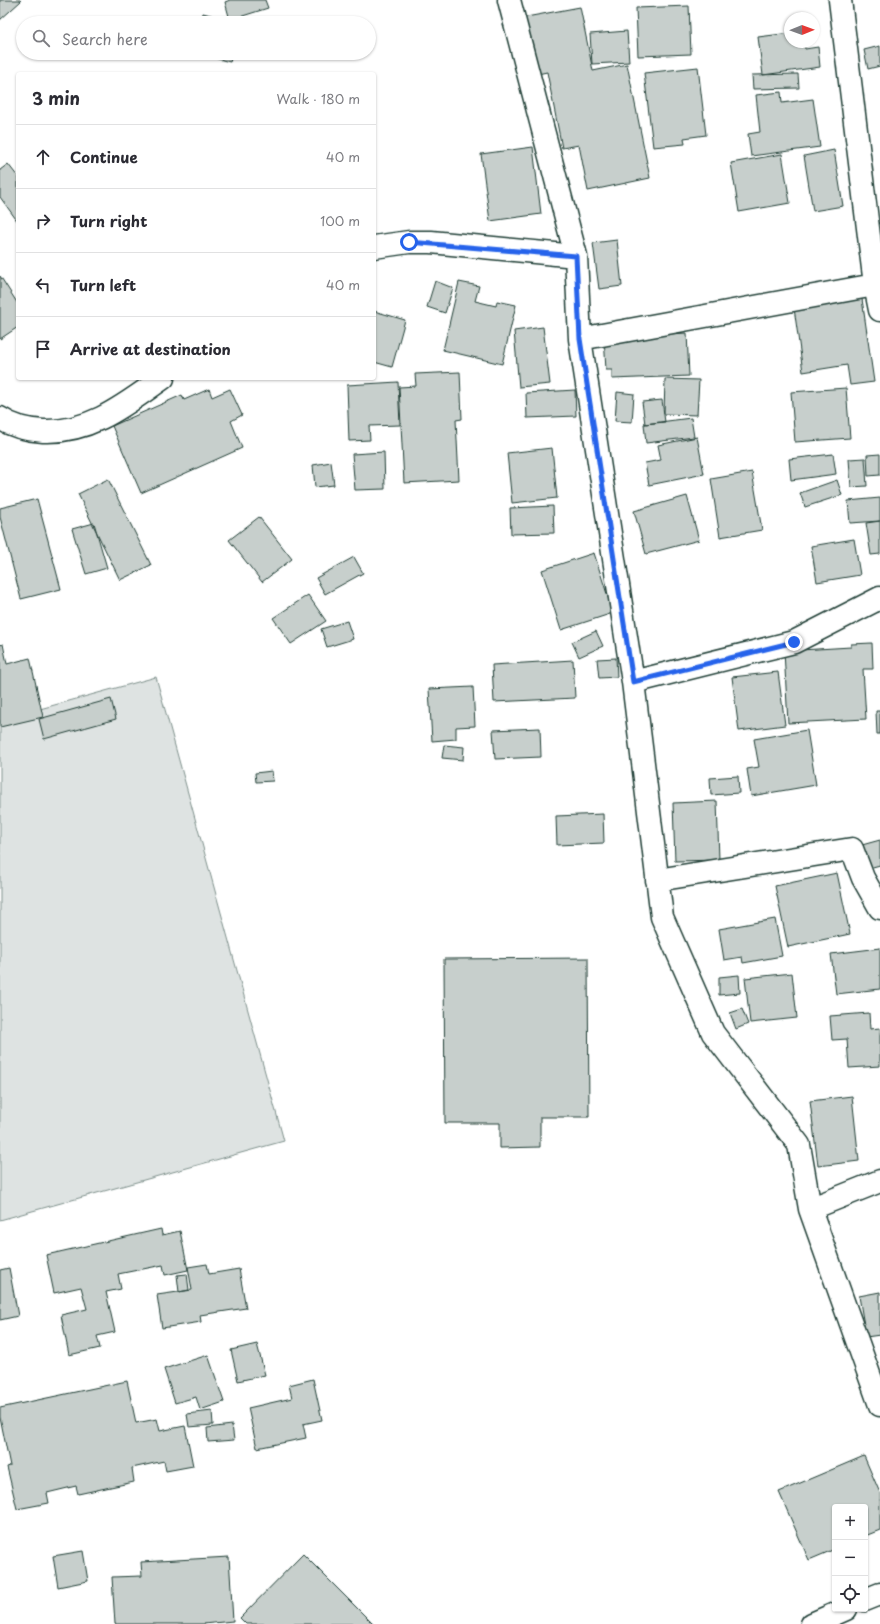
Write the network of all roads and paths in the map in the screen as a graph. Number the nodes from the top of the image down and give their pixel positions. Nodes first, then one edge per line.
1 (509, 0) edge
2 (840, 0) edge
3 (376, 247) edge
4 (576, 256) junction
5 (878, 285) edge
6 (880, 310) edge
7 (580, 339) junction
8 (160, 380) edge
9 (0, 418) edge
10 (880, 598) edge
11 (633, 682) junction
12 (657, 880) junction
13 (880, 908) edge
14 (880, 1181) edge
15 (810, 1208) junction
16 (880, 1405) edge
17 (880, 1594) edge
18 (868, 1599) edge
19 (839, 1612) edge
20 (812, 1624) edge

1 - 4 street
2 - 5 street
3 - 4 street
4 - 7 street
5 - 6 street
5 - 7 street
7 - 11 street
8 - 9 street
10 - 11 street
11 - 12 street
12 - 13 street
12 - 15 street
14 - 15 street
15 - 16 street
17 - 18 street
19 - 20 street

